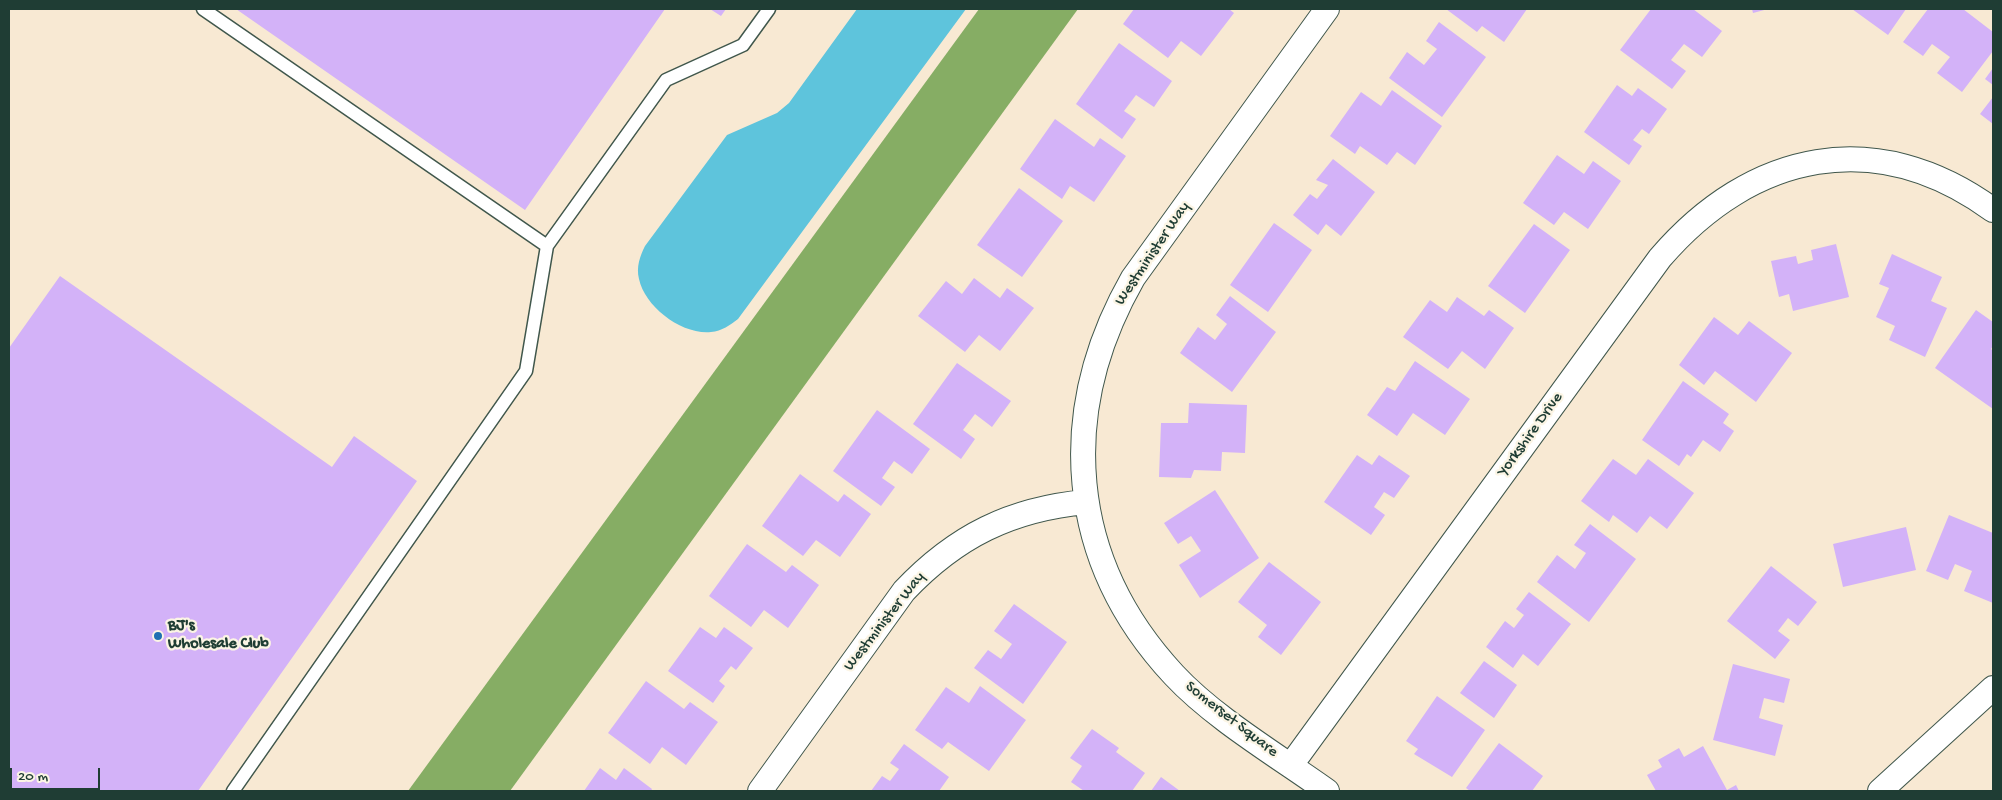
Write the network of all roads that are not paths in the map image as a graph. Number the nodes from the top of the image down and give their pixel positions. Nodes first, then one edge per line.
1 (203, 9) edge
2 (769, 9) edge
3 (1327, 9) edge
4 (1993, 210) edge
5 (547, 246) junction
6 (1086, 502) junction
7 (1993, 688) edge
8 (1291, 765) junction
9 (233, 791) edge
10 (760, 791) edge
11 (1327, 791) edge
12 (1880, 791) edge

1 - 5 lane
2 - 5 lane
3 - 6 street, Westminister Way
4 - 8 street, Yorkshire Drive
5 - 9 lane
6 - 8 street, Somerset Square
6 - 10 street, Westminister Way
7 - 12 street
8 - 11 street, Somerset Square

